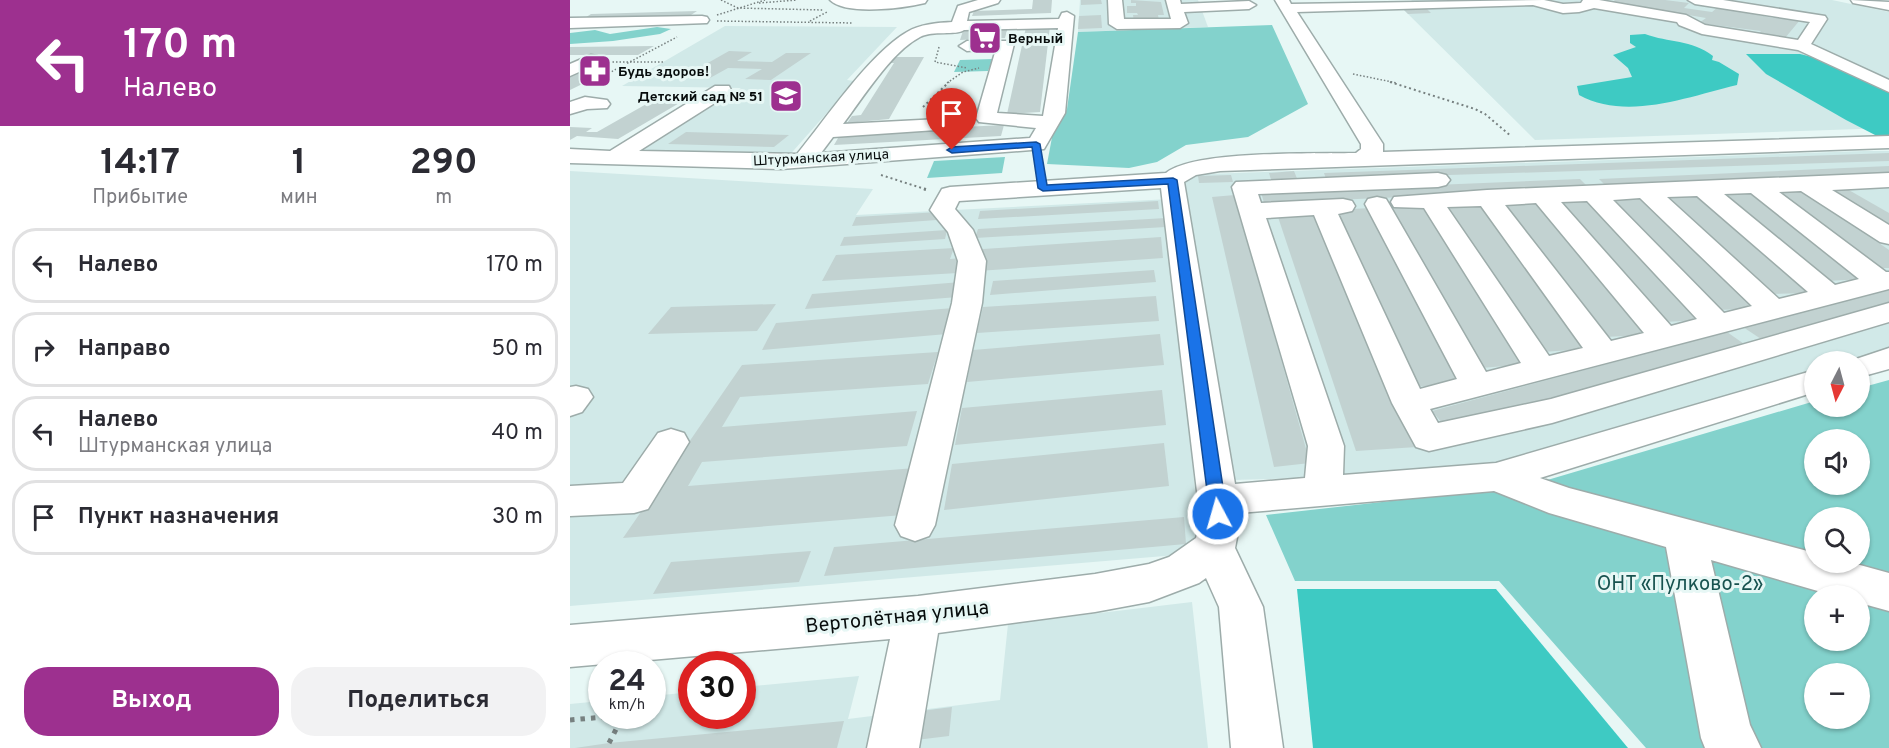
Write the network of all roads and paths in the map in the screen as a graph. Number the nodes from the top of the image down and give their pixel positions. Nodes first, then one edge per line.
1 (796, 0) edge
2 (920, 0) edge
3 (1114, 0) edge
4 (1534, 0) edge
5 (1695, 0) edge
6 (1858, 0) edge
7 (1591, 1) edge
8 (1248, 2) edge
9 (1000, 3) edge
10 (753, 4) dead end
11 (1175, 4) edge
12 (1285, 4) edge
13 (834, 5) edge
14 (1889, 6) edge
15 (1256, 18) dead end
16 (710, 20) joint
17 (808, 22) junction
18 (570, 23) edge
19 (863, 23) dead end
20 (957, 27) junction
21 (1013, 34) junction
22 (1802, 46) junction
23 (939, 47) joint
24 (899, 48) junction
25 (570, 60) edge
26 (633, 62) dead end
27 (663, 62) dead end
28 (968, 68) junction
29 (1000, 68) junction
30 (1326, 70) junction
31 (570, 71) edge
32 (1889, 87) edge
33 (722, 90) dead end
34 (600, 104) dead end
35 (570, 108) edge
36 (918, 112) dead end
37 (1050, 123) junction
38 (959, 124) dead end
39 (826, 131) junction
40 (1889, 142) edge
41 (1036, 144) junction
42 (1534, 155) junction
43 (570, 156) edge
44 (615, 157) junction
45 (1363, 158) junction
46 (804, 160) junction
47 (1889, 163) edge
48 (1889, 180) edge
49 (1853, 181) junction
50 (1805, 183) junction
51 (1755, 185) junction
52 (1043, 188) junction
53 (1701, 188) junction
54 (1646, 190) junction
55 (1211, 191) junction
56 (1593, 193) junction
57 (1542, 195) junction
58 (1487, 197) junction
59 (1431, 201) junction
60 (1889, 201) edge
61 (1377, 204) junction
62 (1323, 207) junction
63 (1889, 236) edge
64 (1885, 281) edge
65 (1829, 295) junction
66 (1773, 309) junction
67 (1889, 312) edge
68 (1717, 323) junction
69 (1664, 337) junction
70 (1603, 353) junction
71 (1889, 358) edge
72 (1870, 364) edge
73 (1541, 369) junction
74 (1804, 384) edge
75 (1477, 385) junction
76 (1409, 402) junction
77 (671, 442) dead end
78 (1496, 477) junction
79 (1323, 492) junction
80 (1218, 500) junction
81 (570, 501) edge
82 (915, 525) dead end
83 (1685, 536) junction
84 (1214, 548) junction
85 (1889, 592) edge
86 (918, 616) junction
87 (570, 646) edge
88 (588, 718) edge
89 (570, 720) edge
90 (616, 729) edge
91 (609, 743) dead end
92 (893, 748) edge
93 (1257, 748) edge
94 (1735, 748) edge

1 - 10 path
2 - 13 street
3 - 11 street
4 - 7 street
4 - 12 street
5 - 22 street
6 - 14 street
7 - 22 street
8 - 11 street
8 - 15 street
9 - 20 street
12 - 30 street
13 - 17 path
16 - 17 path
16 - 18 street
17 - 19 path
20 - 21 street
20 - 24 street
21 - 29 street
21 - 37 street
22 - 32 street
23 - 24 street
23 - 28 path
24 - 39 street
25 - 31 street
26 - 27 path
28 - 29 path
28 - 36 path
29 - 37 street
30 - 42 path
30 - 45 street
33 - 44 street
34 - 35 street
37 - 41 street
38 - 39 street
39 - 46 street
40 - 42 street
41 - 46 street, Штурманская улица
41 - 52 street
42 - 45 street
43 - 44 street, Штурманская улица
44 - 46 street, Штурманская улица
45 - 55 street
47 - 55 street
48 - 49 street
49 - 50 street
49 - 60 street
50 - 51 street
50 - 63 street
51 - 53 street
51 - 64 street
52 - 55 street
52 - 82 street
53 - 54 street
53 - 65 street
54 - 56 street
54 - 66 street
55 - 62 street
55 - 79 street
55 - 80 street
56 - 57 street
56 - 68 street
57 - 58 street
57 - 69 street
58 - 59 street
58 - 70 street
59 - 61 street
59 - 73 street
61 - 62 street
61 - 75 street
62 - 76 street
64 - 65 street
65 - 66 street
66 - 68 street
67 - 76 street
68 - 69 street
69 - 70 street
70 - 73 street
71 - 72 street
73 - 75 street
74 - 78 street
75 - 76 street
77 - 81 street
78 - 79 street
78 - 83 street
79 - 80 street
80 - 84 street
83 - 85 street
83 - 94 street
84 - 86 street, Вертолётная улица
84 - 93 street
86 - 87 street, Вертолётная улица
86 - 92 street
88 - 89 path
90 - 91 path

